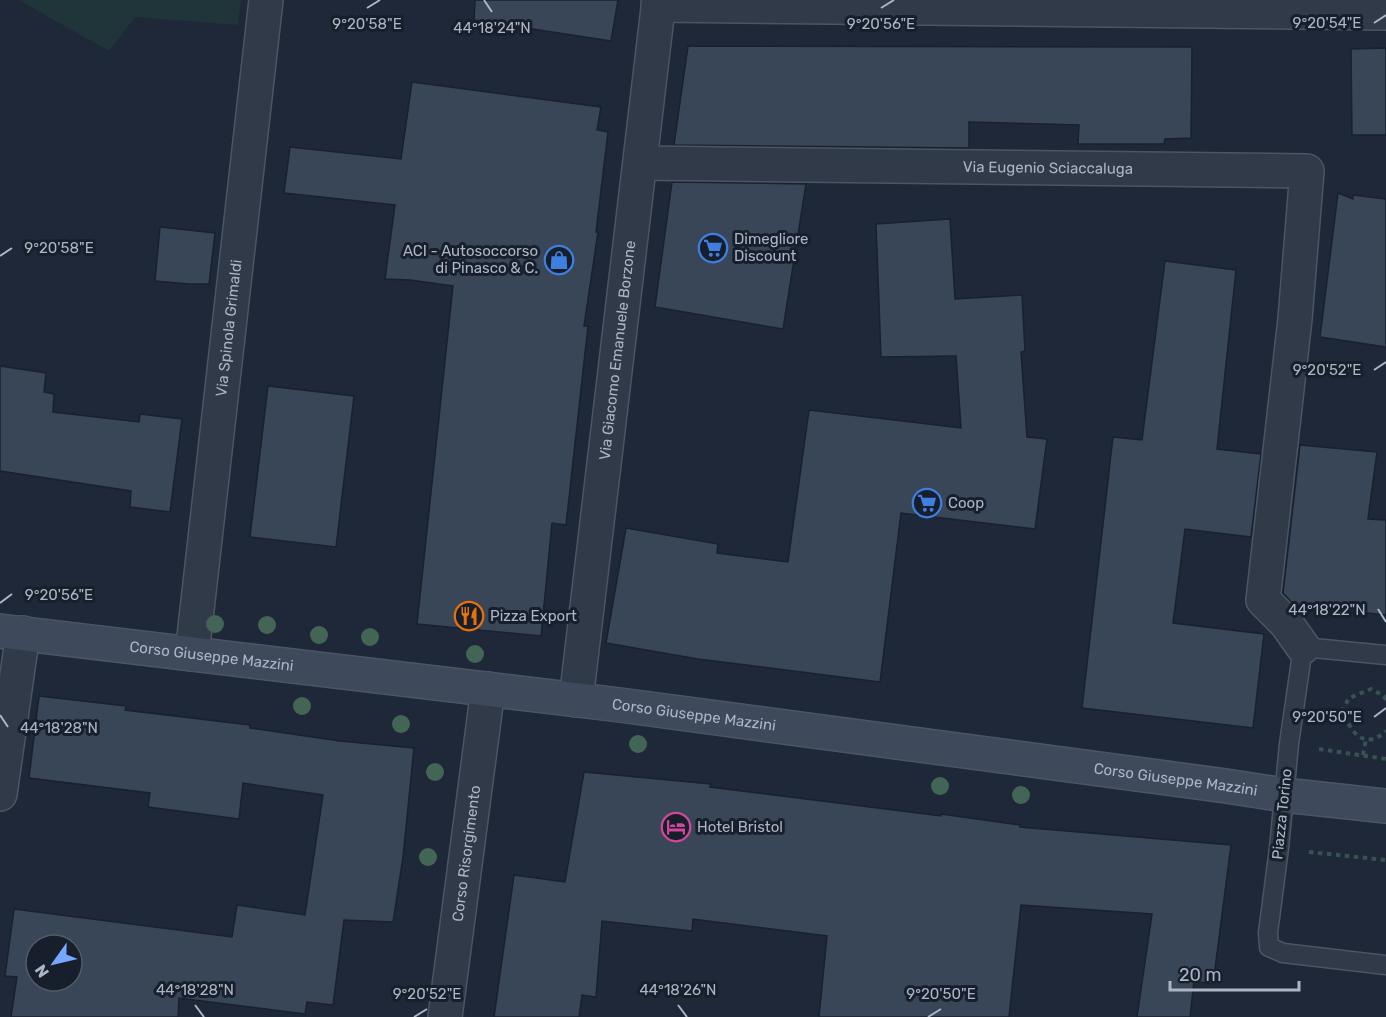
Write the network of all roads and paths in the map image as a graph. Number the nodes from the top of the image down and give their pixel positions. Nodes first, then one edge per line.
1 (266, 0) edge
2 (658, 3) edge
3 (1386, 13) edge
4 (640, 163) junction
5 (11, 632) edge
6 (1303, 647) junction
7 (192, 654) junction
8 (1386, 655) edge
9 (488, 689) junction
10 (576, 700) junction
11 (1386, 700) edge
12 (1386, 731) edge
13 (1366, 739) junction
14 (1289, 744) junction
15 (1363, 755) junction
16 (1386, 759) edge
17 (0, 794) edge
18 (1284, 795) junction
19 (1386, 806) edge
20 (1279, 848) junction
21 (1386, 860) edge
22 (1386, 965) edge
23 (445, 1017) edge

1 - 7 street, Via Spinola Grimaldi
2 - 3 street
2 - 4 street, Via Giacomo Emanuele Borzone
4 - 6 street, Via Eugenio Sciaccaluga
4 - 10 street, Via Giacomo Emanuele Borzone
5 - 7 street, Corso Giuseppe Mazzini
5 - 17 street
6 - 8 lane
6 - 14 lane, Piazza Torino
7 - 9 street, Corso Giuseppe Mazzini
9 - 10 street, Corso Giuseppe Mazzini
9 - 23 street, Corso Risorgimento
10 - 18 street, Corso Giuseppe Mazzini
11 - 13 path
12 - 13 path
13 - 15 path
14 - 15 path
14 - 18 lane, Piazza Torino
15 - 16 path
18 - 19 street, Corso Giuseppe Mazzini
18 - 20 lane, Piazza Torino
20 - 21 path
20 - 22 lane, Piazza Torino

